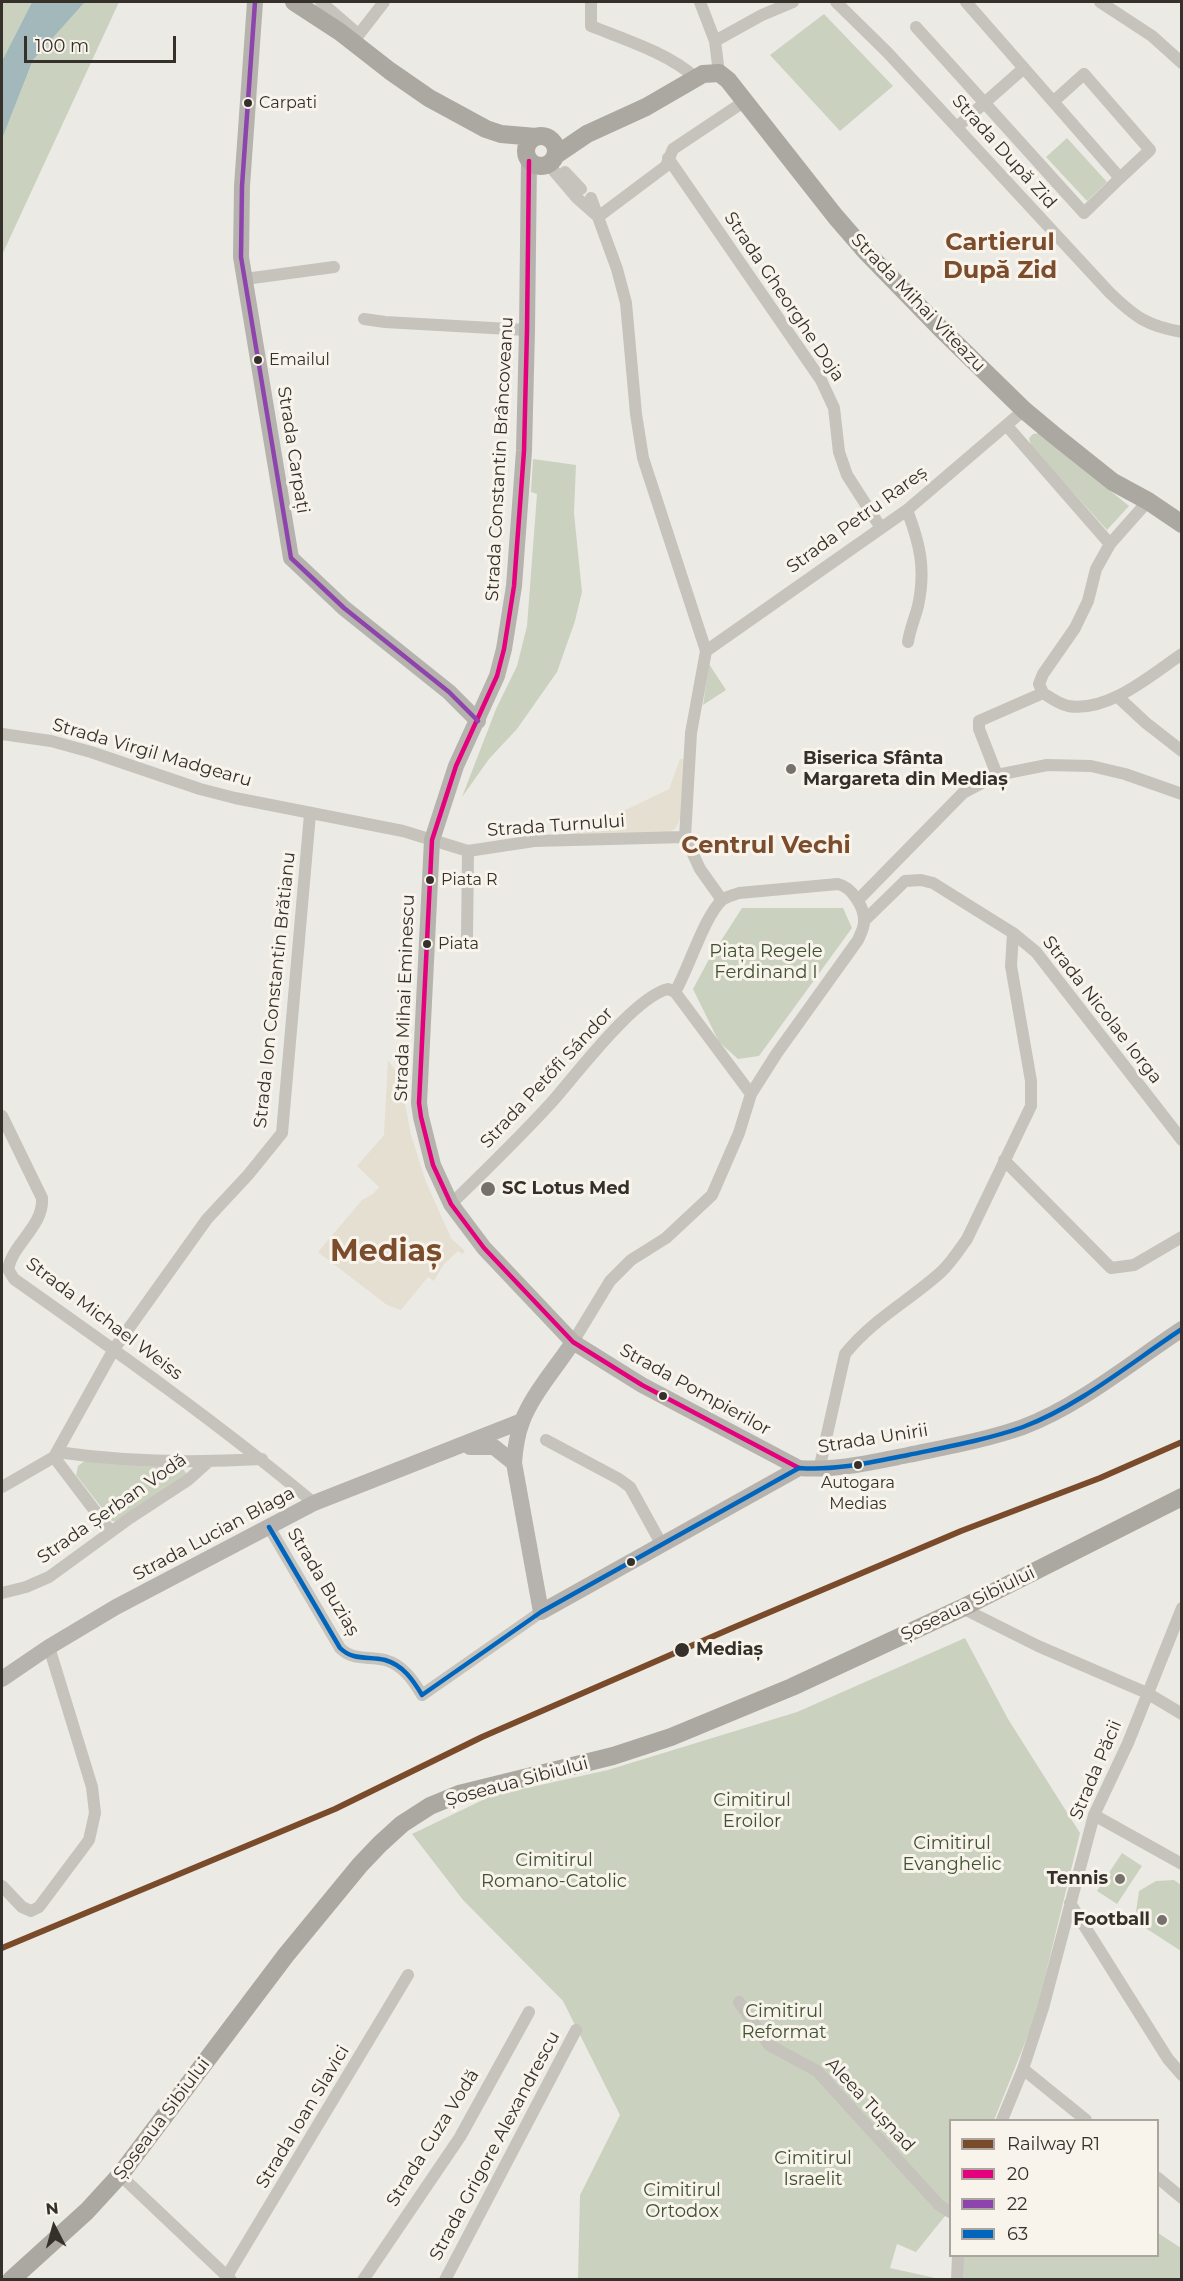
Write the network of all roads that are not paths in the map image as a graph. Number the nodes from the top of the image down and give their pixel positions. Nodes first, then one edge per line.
1 (255, 2) edge
2 (267, 2) edge
3 (294, 2) edge
4 (309, 2) edge
5 (321, 2) edge
6 (384, 2) edge
7 (591, 2) edge
8 (700, 2) edge
9 (793, 2) edge
10 (836, 2) edge
11 (966, 2) edge
12 (1101, 2) edge
13 (916, 27) dead end
14 (252, 30) junction
15 (350, 36) junction
16 (715, 41) junction
17 (1182, 63) edge
18 (1024, 68) junction
19 (719, 73) junction
20 (696, 78) junction
21 (745, 100) junction
22 (1054, 101) junction
23 (985, 103) junction
24 (957, 127) junction
25 (543, 154) junction
26 (668, 158) junction
27 (1120, 178) junction
28 (581, 189) dead end
29 (591, 198) dead end
30 (598, 217) junction
31 (334, 267) dead end
32 (245, 279) junction
33 (364, 319) dead end
34 (527, 330) junction
35 (1182, 332) edge
36 (1024, 410) junction
37 (1007, 426) junction
38 (1148, 501) junction
39 (907, 510) junction
40 (1182, 524) edge
41 (881, 528) junction
42 (1110, 544) junction
43 (908, 642) dead end
44 (706, 651) junction
45 (1182, 654) edge
46 (1043, 693) junction
47 (1118, 697) junction
48 (478, 721) junction
49 (2, 734) edge
50 (1182, 751) edge
51 (997, 776) junction
52 (1182, 794) edge
53 (310, 814) junction
54 (685, 837) junction
55 (432, 840) junction
56 (468, 851) junction
57 (722, 900) junction
58 (858, 900) junction
59 (865, 920) junction
60 (1013, 933) junction
61 (466, 938) dead end
62 (675, 992) junction
63 (751, 1094) junction
64 (2, 1116) edge
65 (1182, 1140) edge
66 (1004, 1160) junction
67 (451, 1204) junction
68 (1182, 1237) edge
69 (1182, 1329) edge
70 (573, 1342) junction
71 (114, 1349) junction
72 (522, 1421) junction
73 (546, 1440) dead end
74 (457, 1448) junction
75 (56, 1454) junction
76 (262, 1459) junction
77 (208, 1462) junction
78 (514, 1463) junction
79 (800, 1468) junction
80 (819, 1470) junction
81 (2, 1487) edge
82 (1182, 1497) edge
83 (314, 1503) junction
84 (269, 1527) junction
85 (111, 1532) junction
86 (662, 1545) junction
87 (2, 1593) edge
88 (962, 1608) junction
89 (1182, 1608) edge
90 (541, 1612) junction
91 (49, 1647) junction
92 (2, 1679) edge
93 (1147, 1693) junction
94 (1182, 1714) edge
95 (1094, 1815) junction
96 (1182, 1864) edge
97 (2, 1886) edge
98 (1070, 1903) junction
99 (408, 1975) dead end
100 (739, 2002) dead end
101 (529, 2012) dead end
102 (576, 2030) dead end
103 (1023, 2069) junction
104 (1182, 2075) edge
105 (1003, 2119) edge
106 (1084, 2119) edge
107 (120, 2175) junction
108 (1159, 2179) edge
109 (1182, 2198) edge
110 (949, 2211) edge
111 (958, 2257) edge
112 (229, 2278) edge
113 (11, 2280) edge
114 (363, 2280) edge
115 (445, 2280) edge
116 (957, 2280) edge

1 - 14 street, Strada Carpați
2 - 14 street, Strada Carpați
3 - 15 main road
4 - 15 main road
5 - 15 street
6 - 15 street
7 - 20 street
8 - 16 street
9 - 16 street
10 - 24 street, Strada După Zid
11 - 18 street
12 - 17 street
13 - 23 street
14 - 32 street, Strada Carpați
15 - 25 main road
16 - 19 street
18 - 22 street
18 - 23 street
19 - 20 main road
19 - 21 main road, Strada Mihai Viteazu
20 - 25 main road
21 - 26 street
21 - 36 main road, Strada Mihai Viteazu
22 - 27 street
22 - 27 street
23 - 24 street
23 - 27 street
24 - 35 street, Strada După Zid
25 - 28 street
25 - 30 street
25 - 34 street, Strada Constantin Brâncoveanu
26 - 30 street
26 - 41 street, Strada Gheorghe Doja
29 - 30 street
30 - 44 street
31 - 32 street
32 - 48 street, Strada Carpați
33 - 34 street
34 - 48 street, Strada Constantin Brâncoveanu
36 - 37 street, Strada Petru Rareș
36 - 38 main road, Strada Mihai Viteazu
37 - 39 street, Strada Petru Rareș
37 - 42 street
38 - 40 main road, Strada Mihai Viteazu
38 - 42 street
39 - 41 street, Strada Petru Rareș
39 - 43 street
41 - 44 street, Strada Petru Rareș
42 - 46 street
44 - 54 street
45 - 47 street
46 - 47 street
46 - 51 street
47 - 50 street
48 - 55 street, Strada Mihai Eminescu
49 - 53 street, Strada Virgil Madgearu
51 - 52 street
51 - 58 street
53 - 55 street, Strada Virgil Madgearu
53 - 71 street, Strada Ion Constantin Brătianu
54 - 56 street, Strada Turnului
54 - 57 street
55 - 56 street, Strada Turnului
55 - 67 street, Strada Mihai Eminescu
56 - 61 street
57 - 58 street
57 - 62 street
58 - 59 street
59 - 60 street, Strada Nicolae Iorga
59 - 63 street
60 - 65 street, Strada Nicolae Iorga
60 - 66 street
62 - 63 street
62 - 67 street, Strada Petőfi Sándor
63 - 70 street
64 - 71 street, Strada Michael Weiss
66 - 68 street
66 - 80 street
67 - 70 street, Strada Mihai Eminescu
69 - 80 street, Strada Unirii
70 - 72 street
70 - 79 street, Strada Pompierilor
71 - 75 street, Strada Ion Constantin Brătianu
71 - 76 street, Strada Michael Weiss
72 - 74 street, Strada Lucian Blaga
72 - 78 street
73 - 86 street
74 - 78 street, Strada Lucian Blaga
74 - 83 street, Strada Lucian Blaga
75 - 77 street
75 - 81 street
75 - 85 street
76 - 77 street
76 - 83 street, Strada Michael Weiss
77 - 85 street, Strada Șerban Vodă
78 - 90 street
79 - 80 street, Strada Unirii
79 - 86 street, Strada Unirii
82 - 88 main road, Șoseaua Sibiului
83 - 84 street, Strada Lucian Blaga
84 - 90 street, Strada Buziaș
84 - 91 street, Strada Lucian Blaga
85 - 87 street, Strada Șerban Vodă
86 - 90 street, Strada Unirii
88 - 93 street
88 - 107 main road, Șoseaua Sibiului
89 - 93 street, Strada Păcii
91 - 92 street, Strada Lucian Blaga
91 - 97 street
93 - 94 street
93 - 95 street, Strada Păcii
95 - 96 street
95 - 98 street, Strada Păcii
98 - 103 street, Strada Păcii
98 - 104 street
99 - 112 street, Strada Ioan Slavici
100 - 110 street, Aleea Tușnad
101 - 114 street, Strada Cuza Vodă
102 - 115 street, Strada Grigore Alexandrescu
103 - 105 street, Strada Păcii
103 - 106 street
107 - 112 street
107 - 113 main road, Șoseaua Sibiului
108 - 109 street
111 - 116 street

